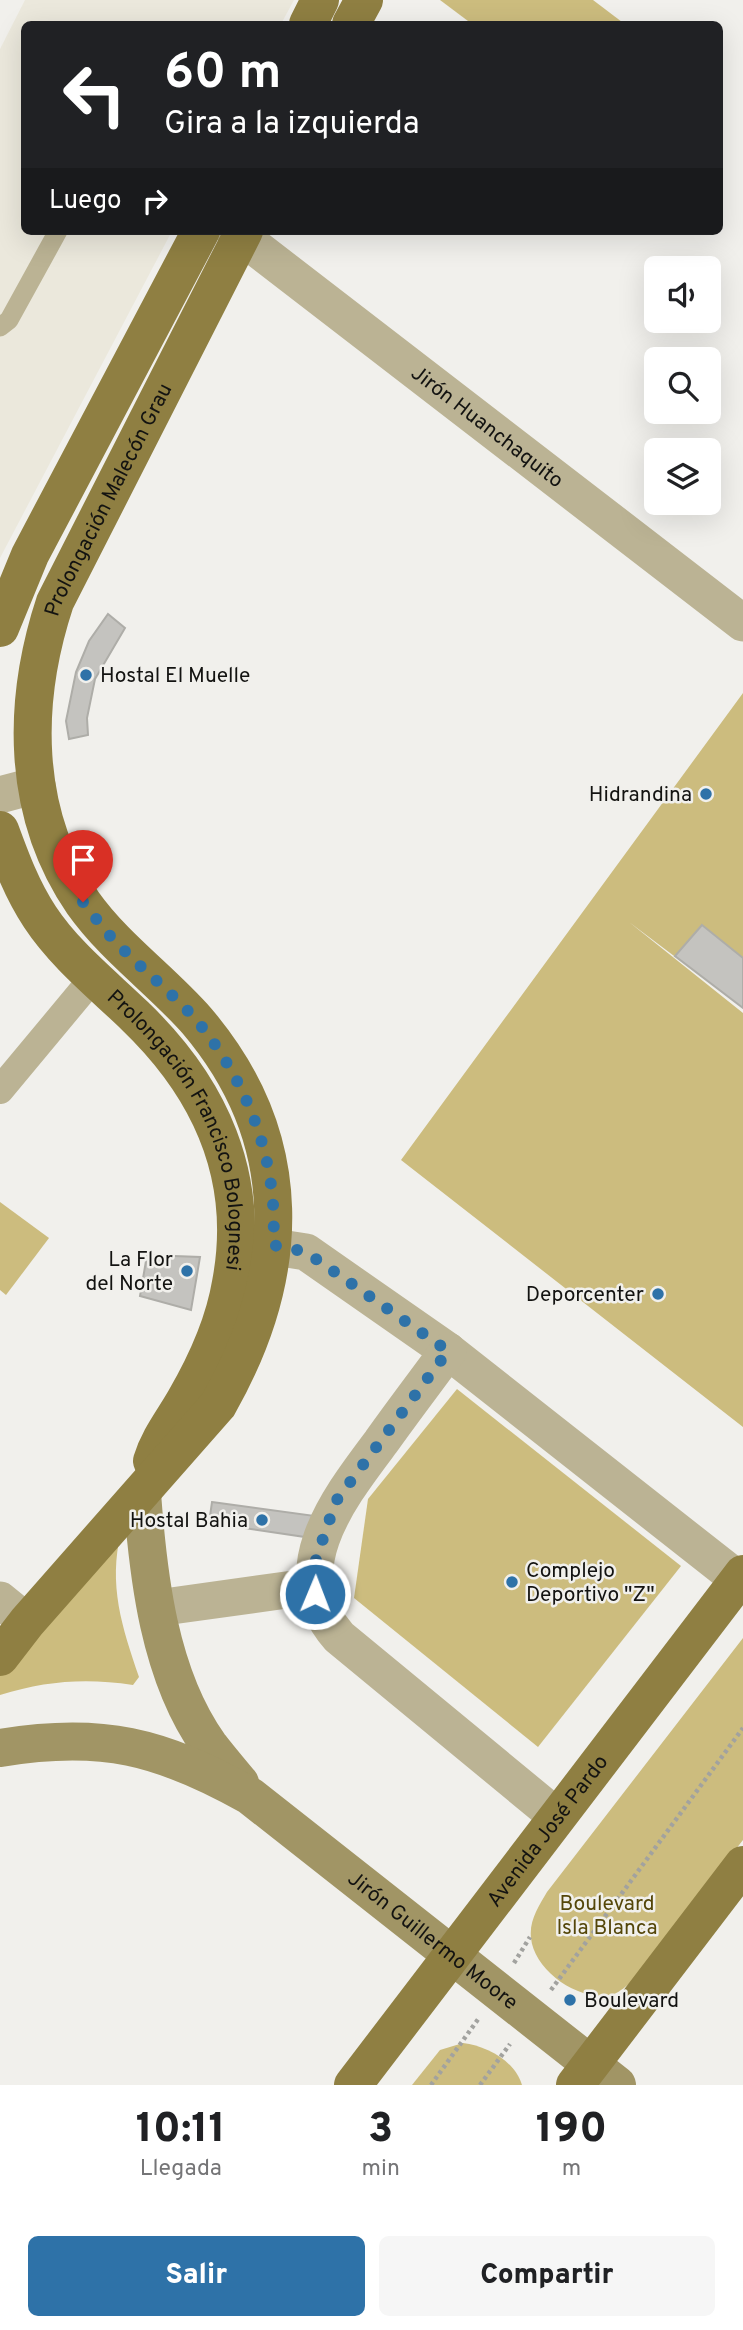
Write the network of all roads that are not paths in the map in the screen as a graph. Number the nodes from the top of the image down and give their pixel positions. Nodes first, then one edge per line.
1 (320, 0) edge
2 (364, 0) edge
3 (310, 21) edge
4 (353, 21) edge
5 (56, 235) edge
6 (199, 235) edge
7 (238, 235) edge
8 (244, 235) edge
9 (0, 327) edge
10 (40, 536) junction
11 (77, 555) junction
12 (743, 623) edge
13 (0, 628) edge
14 (37, 785) junction
15 (0, 795) edge
16 (0, 830) edge
17 (94, 977) junction
18 (0, 1090) edge
19 (255, 1244) junction
20 (448, 1351) junction
21 (142, 1493) junction
22 (741, 1577) edge
23 (315, 1586) junction
24 (157, 1608) junction
25 (13, 1611) edge
26 (0, 1657) edge
27 (0, 1748) edge
28 (250, 1796) junction
29 (556, 1815) junction
30 (743, 1865) edge
31 (453, 1956) junction
32 (594, 2078) edge
33 (353, 2085) edge

1 - 3 main road
2 - 4 main road
5 - 9 lane
6 - 10 main road, Prolongación Malecón Grau
7 - 11 main road, Prolongación Malecón Grau
8 - 12 street, Jirón Huanchaquito
10 - 11 main road
10 - 13 main road, Prolongación Malecón Grau
11 - 14 main road, Prolongación Malecón Grau
14 - 15 street
14 - 19 main road, Prolongación Francisco Bolognesi
16 - 17 main road, Prolongación Francisco Bolognesi
17 - 18 street
17 - 19 main road, Prolongación Francisco Bolognesi
19 - 20 street
19 - 21 main road, Prolongación Francisco Bolognesi
20 - 22 street
20 - 23 street
21 - 24 main road, Jirón Guillermo Moore
21 - 25 main road, Prolongación Francisco Bolognesi
22 - 29 main road, Avenida José Pardo
23 - 24 street
23 - 29 street
24 - 28 main road, Jirón Guillermo Moore
25 - 26 main road, Prolongación Francisco Bolognesi
27 - 28 main road, Jirón Guillermo Moore
28 - 31 main road, Jirón Guillermo Moore
29 - 31 main road, Avenida José Pardo
30 - 32 main road
31 - 32 main road, Jirón Guillermo Moore
31 - 33 main road, Avenida José Pardo

